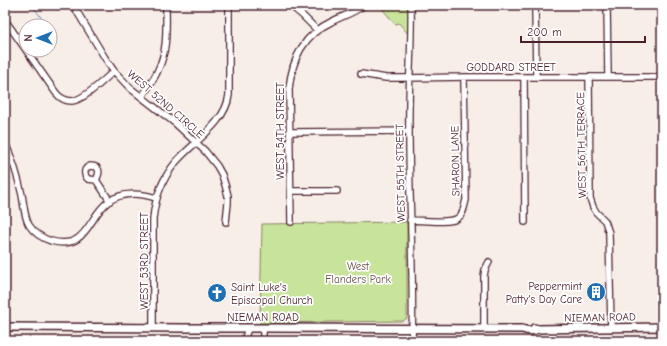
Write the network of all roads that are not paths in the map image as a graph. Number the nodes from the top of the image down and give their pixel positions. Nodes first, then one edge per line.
1 (74, 5) edge
2 (166, 5) edge
3 (228, 5) edge
4 (364, 5) edge
5 (411, 5) edge
6 (534, 5) edge
7 (607, 5) edge
8 (292, 6) dead end
9 (5, 20) edge
10 (317, 30) junction
11 (18, 39) edge
12 (32, 58) edge
13 (114, 71) junction
14 (361, 74) dead end
15 (524, 77) junction
16 (536, 77) junction
17 (589, 77) junction
18 (608, 77) junction
19 (662, 77) edge
20 (409, 78) junction
21 (464, 78) junction
22 (142, 97) junction
23 (409, 131) junction
24 (290, 132) junction
25 (196, 142) junction
26 (5, 143) edge
27 (96, 180) dead end
28 (291, 190) junction
29 (337, 191) dead end
30 (156, 198) junction
31 (110, 201) junction
32 (410, 220) junction
33 (226, 222) dead end
34 (291, 222) dead end
35 (525, 222) dead end
36 (489, 262) dead end
37 (5, 327) edge
38 (154, 327) junction
39 (662, 327) edge
40 (248, 328) junction
41 (263, 328) junction
42 (611, 328) junction
43 (412, 329) junction
44 (484, 329) junction
45 (244, 341) edge
46 (263, 341) edge
47 (412, 341) edge

1 - 13 street, WEST 52ND CIRCLE
2 - 22 street
3 - 25 street, WEST 53RD STREET
4 - 10 street, WEST 54TH STREET
5 - 20 street, WEST 55TH STREET
6 - 16 street
7 - 18 street
8 - 10 street
9 - 11 street
10 - 24 street, WEST 54TH STREET
12 - 13 street
13 - 22 street, WEST 52ND CIRCLE
14 - 20 street, GODDARD STREET
15 - 16 street, GODDARD STREET
15 - 21 street, GODDARD STREET
15 - 35 street
16 - 17 street, GODDARD STREET
17 - 18 street, GODDARD STREET
17 - 42 street, WEST 56TH TERRACE
18 - 19 street, GODDARD STREET
20 - 21 street, GODDARD STREET
20 - 23 street, WEST 55TH STREET
21 - 32 street, SHARON LANE
22 - 25 street, WEST 52ND CIRCLE
23 - 24 street
23 - 32 street, WEST 55TH STREET
24 - 28 street, WEST 54TH STREET
25 - 30 street, WEST 53RD STREET
25 - 33 street, WEST 52ND CIRCLE
26 - 31 street
27 - 31 street
28 - 29 street
28 - 34 street, WEST 54TH STREET
30 - 31 street
30 - 38 street, WEST 53RD STREET
32 - 43 street, WEST 55TH STREET
36 - 44 street
37 - 38 main road, NIEMAN ROAD
38 - 40 main road, NIEMAN ROAD
39 - 42 main road, NIEMAN ROAD
40 - 41 main road, NIEMAN ROAD
40 - 45 street
41 - 43 main road, NIEMAN ROAD
41 - 46 street
42 - 44 main road, NIEMAN ROAD
43 - 44 main road, NIEMAN ROAD
43 - 47 street, WEST 55TH STREET

